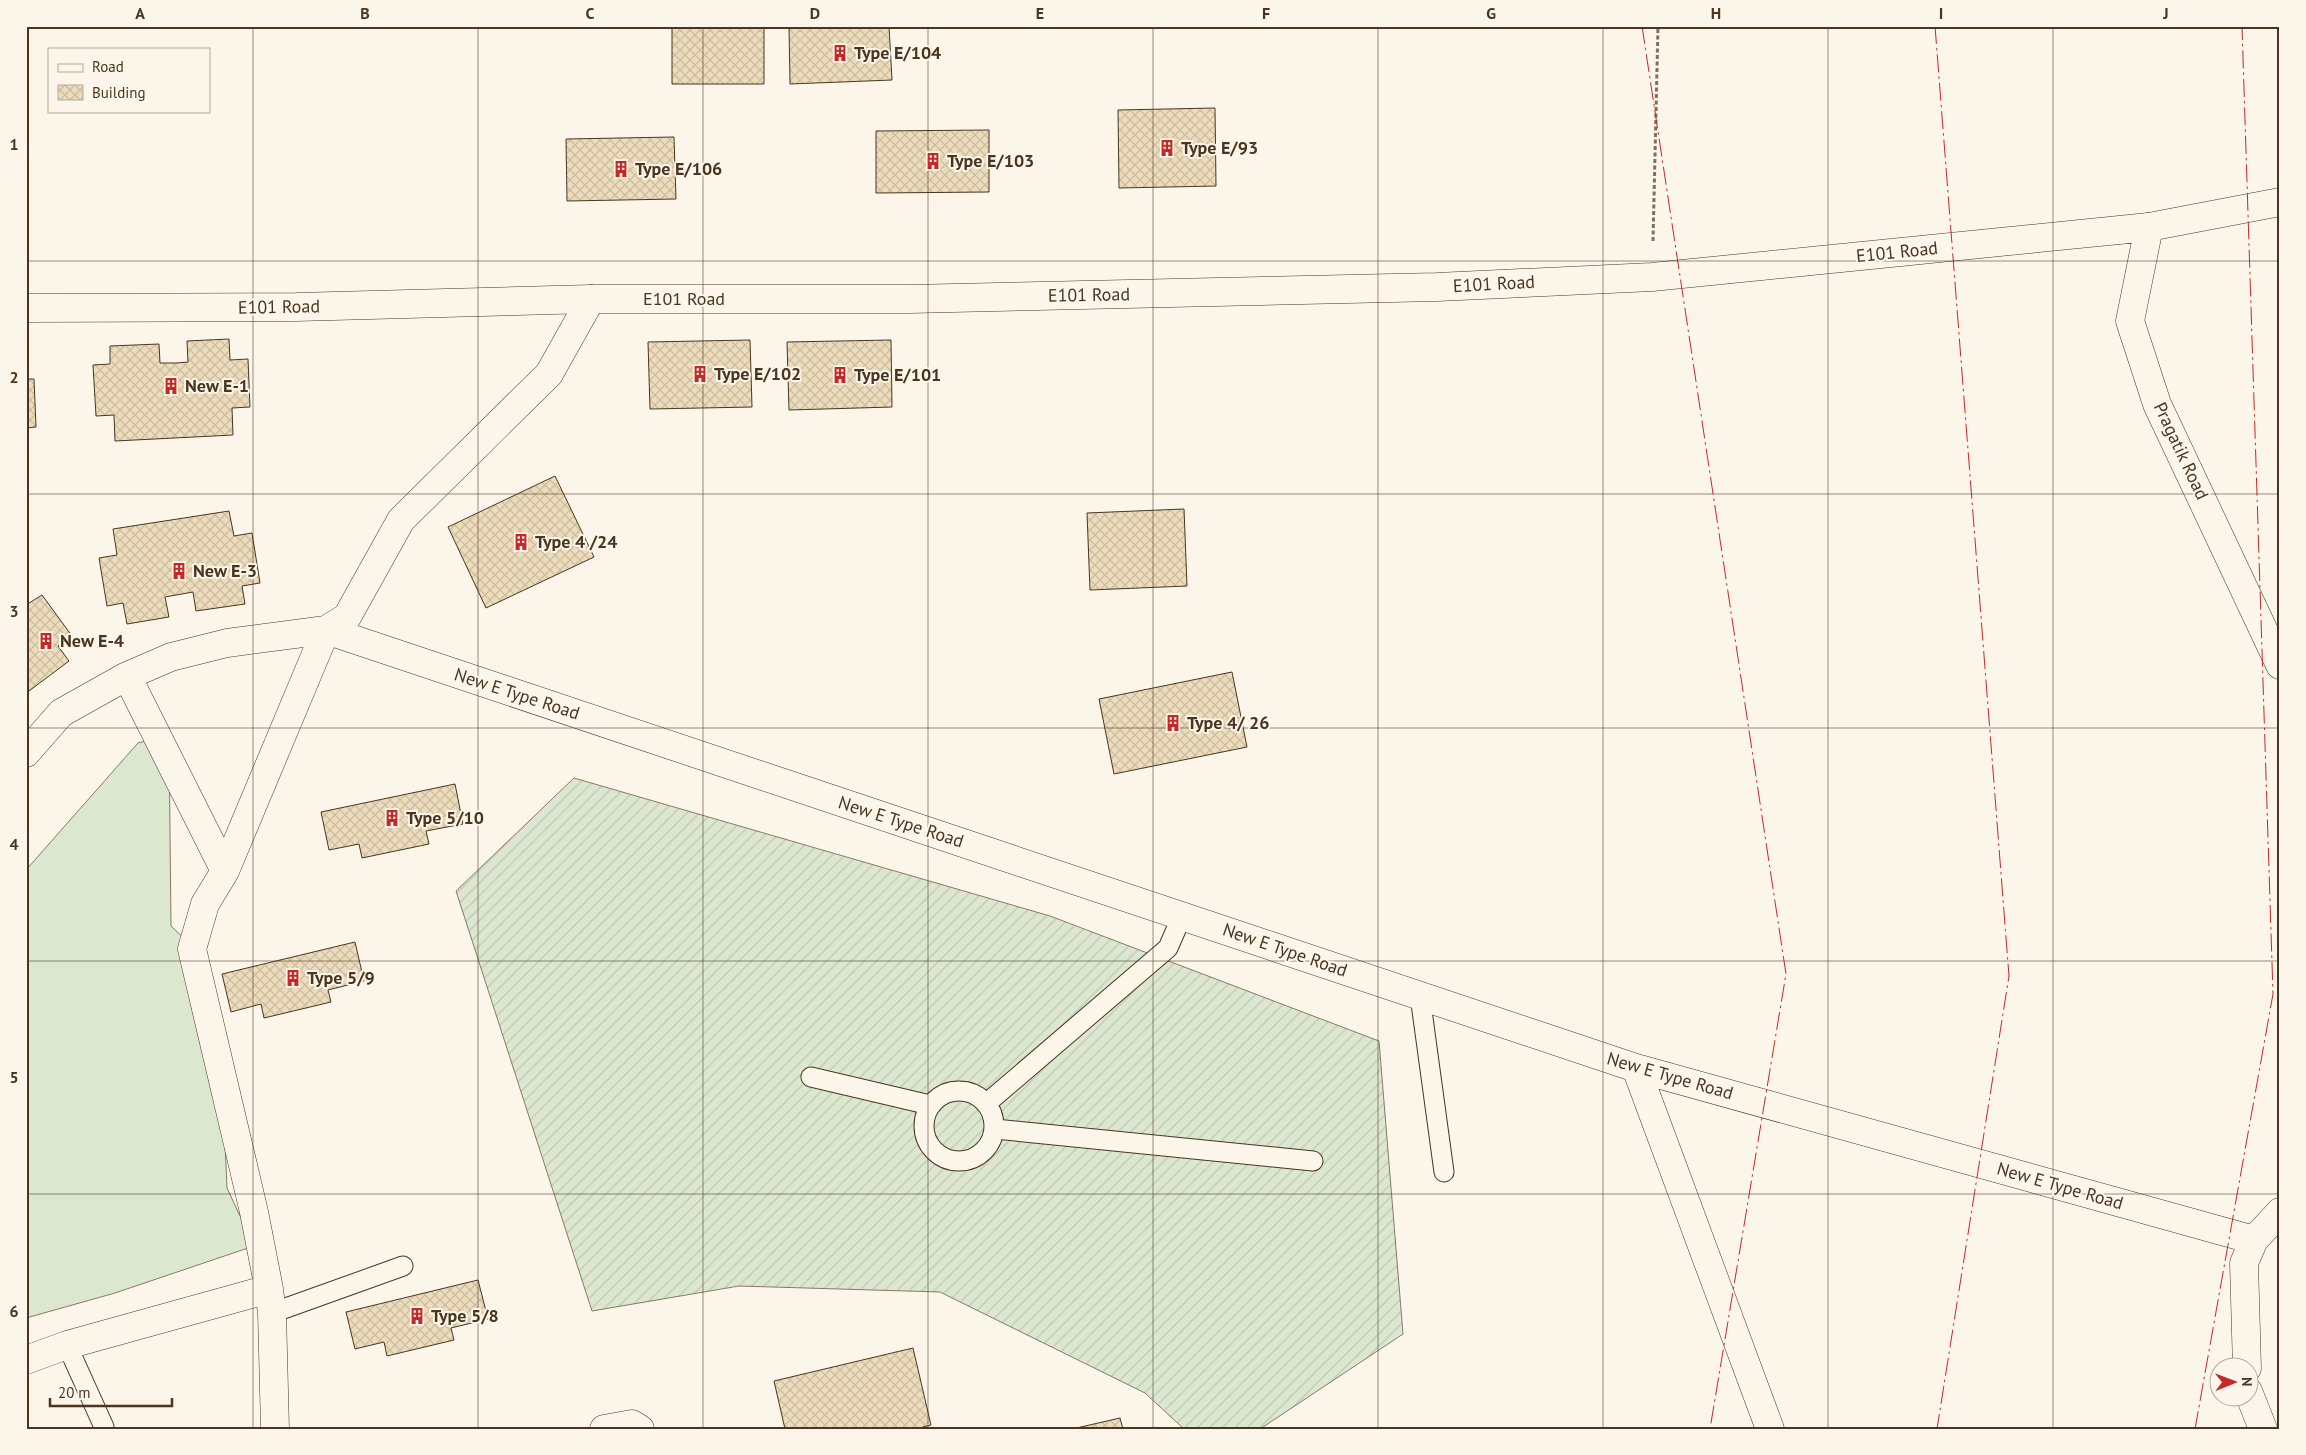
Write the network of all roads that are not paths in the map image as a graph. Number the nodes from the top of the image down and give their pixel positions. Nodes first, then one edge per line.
1 (2280, 202) edge
2 (2149, 227) junction
3 (591, 299) junction
4 (26, 308) edge
5 (326, 630) junction
6 (2280, 665) edge
7 (127, 676) junction
8 (26, 753) edge
9 (225, 871) junction
10 (1182, 916) junction
11 (1420, 996) junction
12 (1636, 1068) junction
13 (811, 1077) dead end
14 (988, 1103) junction
15 (930, 1105) junction
16 (995, 1129) junction
17 (1313, 1161) dead end
18 (1444, 1172) dead end
19 (2280, 1212) edge
20 (2254, 1240) junction
21 (403, 1266) dead end
22 (270, 1301) junction
23 (67, 1345) junction
24 (2247, 1358) edge
25 (26, 1360) edge
26 (2255, 1408) edge
27 (104, 1427) dead end
28 (275, 1429) edge
29 (604, 1429) edge
30 (640, 1429) edge
31 (1770, 1429) edge
32 (2263, 1429) edge

1 - 2 street, E101 Road
2 - 3 street, E101 Road
2 - 6 street, Pragatik Road
3 - 4 street, E101 Road
3 - 5 street
5 - 7 street
5 - 9 street
5 - 10 street, New E Type Road
7 - 8 street
7 - 9 street
9 - 22 street
10 - 11 street, New E Type Road
10 - 14 lane
11 - 12 street, New E Type Road
11 - 18 lane
12 - 20 street, New E Type Road
12 - 31 street
13 - 15 lane
14 - 15 lane
14 - 16 lane
15 - 16 lane
16 - 17 lane
19 - 20 street
20 - 24 street
21 - 22 lane
22 - 23 street
22 - 28 street
23 - 25 street
23 - 27 lane
26 - 32 street
29 - 30 street

